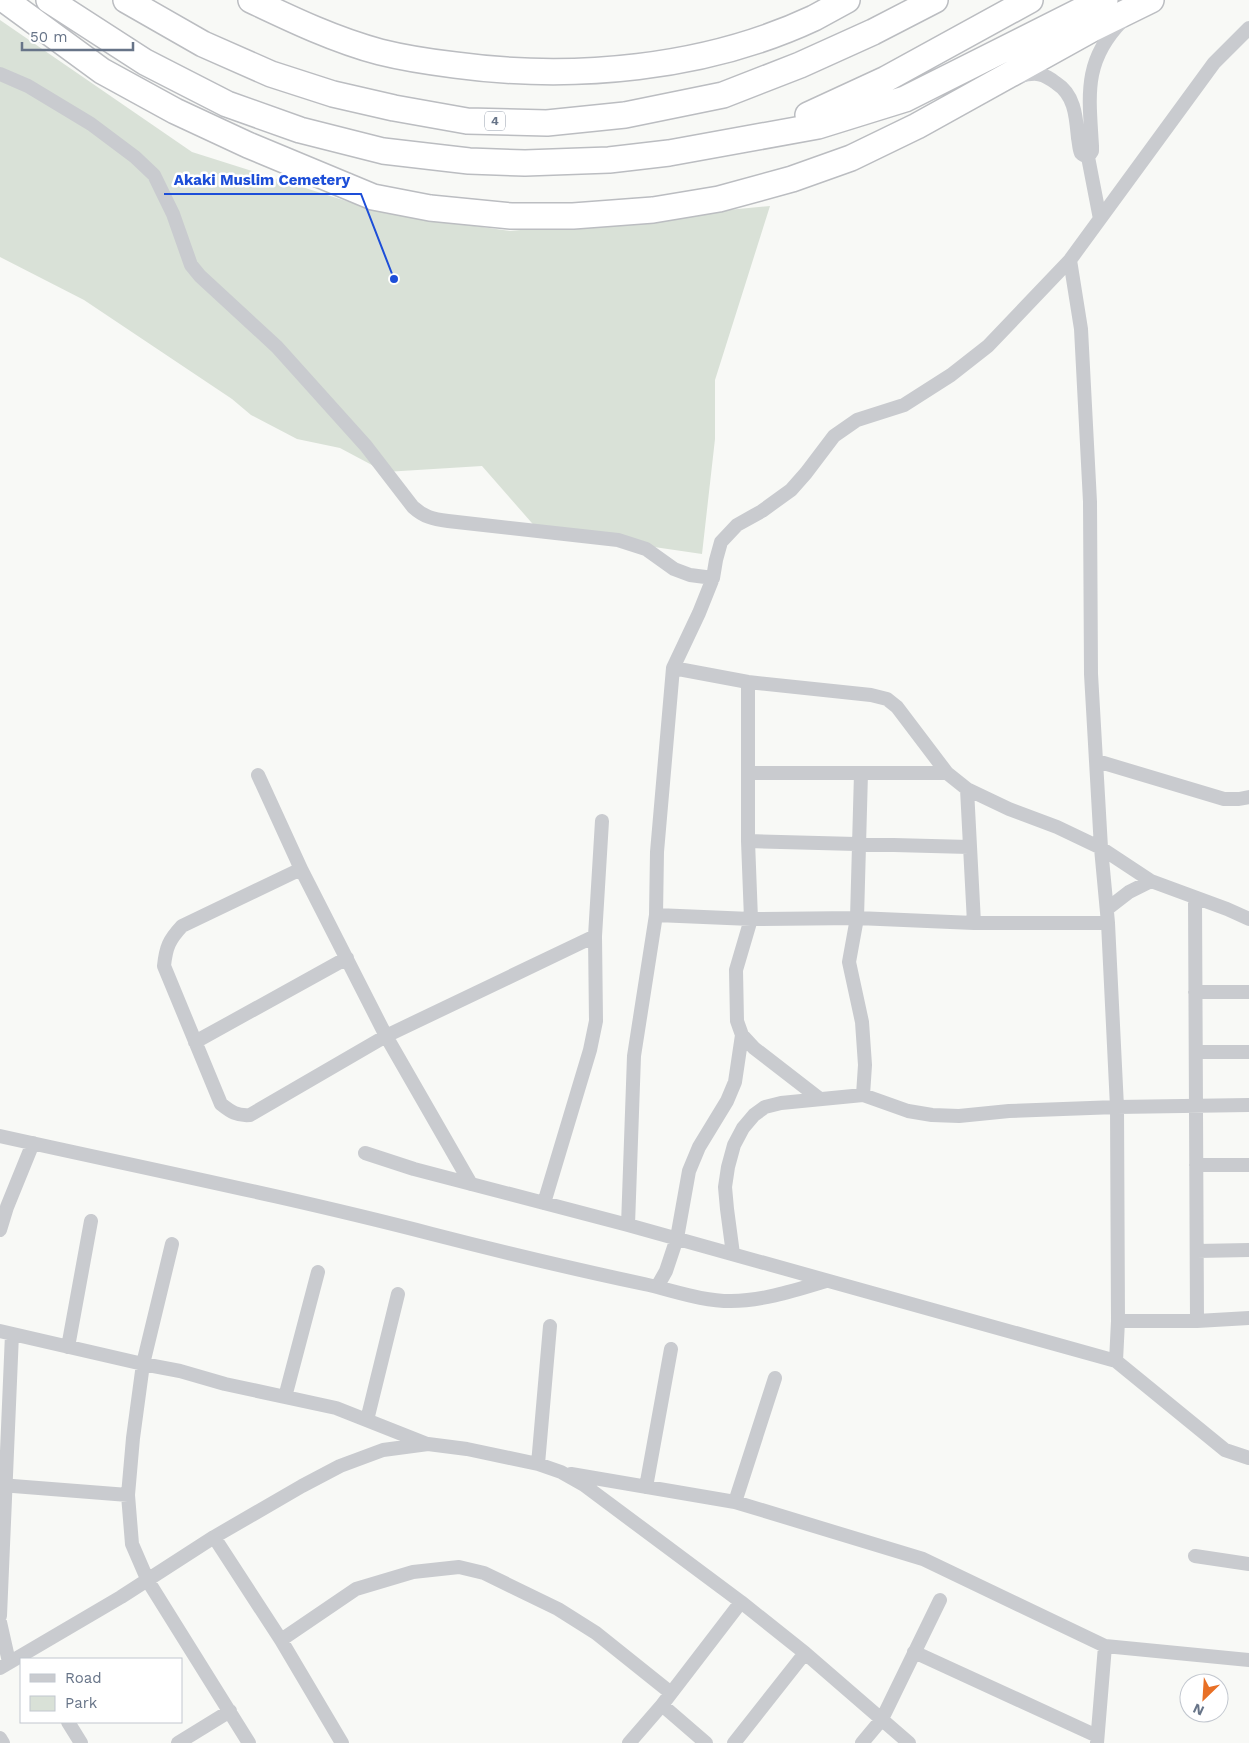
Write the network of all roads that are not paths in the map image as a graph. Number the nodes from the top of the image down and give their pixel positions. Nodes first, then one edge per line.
1 (5, 0) edge
2 (49, 0) edge
3 (126, 0) edge
4 (251, 0) edge
5 (911, 0) edge
6 (935, 0) edge
7 (1030, 0) edge
8 (1105, 0) edge
9 (839, 2) edge
10 (1143, 4) edge
11 (1249, 28) edge
12 (873, 32) junction
13 (0, 74) edge
14 (1004, 79) junction
15 (712, 145) junction
16 (1088, 157) junction
17 (1100, 219) junction
18 (1070, 260) junction
19 (712, 578) junction
20 (673, 668) junction
21 (748, 682) junction
22 (1097, 761) junction
23 (947, 772) junction
24 (749, 773) junction
25 (861, 773) junction
26 (258, 776) dead end
27 (967, 789) junction
28 (1249, 797) edge
29 (602, 821) dead end
30 (748, 841) junction
31 (859, 844) junction
32 (969, 847) junction
33 (1101, 848) junction
34 (302, 869) junction
35 (1151, 881) junction
36 (1195, 898) junction
37 (656, 915) junction
38 (1107, 916) junction
39 (858, 918) junction
40 (751, 919) junction
41 (1249, 919) edge
42 (974, 923) junction
43 (595, 936) junction
44 (347, 958) junction
45 (1195, 992) junction
46 (1249, 992) edge
47 (742, 1035) junction
48 (386, 1036) junction
49 (195, 1042) junction
50 (1196, 1052) junction
51 (1249, 1052) edge
52 (863, 1095) junction
53 (820, 1099) junction
54 (1249, 1105) edge
55 (1196, 1106) junction
56 (1117, 1107) junction
57 (0, 1136) edge
58 (33, 1143) junction
59 (365, 1153) dead end
60 (1196, 1165) junction
61 (1249, 1165) edge
62 (470, 1184) junction
63 (544, 1203) junction
64 (91, 1221) dead end
65 (628, 1225) junction
66 (0, 1230) edge
67 (677, 1238) junction
68 (172, 1244) dead end
69 (1249, 1250) edge
70 (1197, 1251) junction
71 (734, 1254) junction
72 (318, 1272) dead end
73 (827, 1280) junction
74 (657, 1287) junction
75 (398, 1294) dead end
76 (1249, 1318) edge
77 (1118, 1321) junction
78 (1197, 1321) junction
79 (550, 1326) dead end
80 (6, 1332) edge
81 (68, 1347) junction
82 (671, 1349) dead end
83 (1116, 1361) junction
84 (143, 1364) junction
85 (775, 1378) dead end
86 (285, 1397) junction
87 (367, 1420) junction
88 (428, 1444) junction
89 (1249, 1458) edge
90 (538, 1464) junction
91 (561, 1472) junction
92 (3, 1485) edge
93 (646, 1487) junction
94 (128, 1495) junction
95 (735, 1502) junction
96 (214, 1537) junction
97 (1195, 1556) dead end
98 (1249, 1564) edge
99 (148, 1581) junction
100 (940, 1600) dead end
101 (741, 1602) junction
102 (0, 1616) edge
103 (0, 1622) edge
104 (282, 1640) junction
105 (1105, 1646) junction
106 (914, 1652) junction
107 (805, 1653) junction
108 (30, 1655) edge
109 (20, 1659) edge
110 (1249, 1660) edge
111 (4, 1665) edge
112 (671, 1693) junction
113 (662, 1705) junction
114 (230, 1711) junction
115 (882, 1719) junction
116 (69, 1723) edge
117 (0, 1738) edge
118 (1097, 1740) edge
119 (3, 1743) edge
120 (81, 1743) edge
121 (178, 1743) edge
122 (249, 1743) edge
123 (342, 1743) edge
124 (629, 1743) edge
125 (706, 1743) edge
126 (734, 1743) edge
127 (862, 1743) edge
128 (909, 1743) edge

1 - 14 highway
2 - 15 highway
3 - 12 highway, 4
4 - 9 highway
5 - 12 highway
6 - 12 highway, 4
7 - 15 highway
8 - 15 highway
10 - 14 highway
10 - 16 street
11 - 17 street
13 - 19 street
14 - 16 street
16 - 17 street
17 - 18 street
18 - 19 street
18 - 22 street
19 - 20 street
20 - 21 street
20 - 37 street
21 - 23 street
21 - 24 street
22 - 28 street
22 - 33 street
23 - 25 street
23 - 27 street
24 - 25 street
24 - 30 street
25 - 31 street
26 - 34 street
27 - 32 street
27 - 33 street
29 - 43 street
30 - 31 street
30 - 40 street
31 - 32 street
31 - 39 street
32 - 42 street
33 - 35 street
33 - 38 street
34 - 44 street
34 - 49 street
35 - 36 street
35 - 38 street
36 - 41 street
36 - 45 street
37 - 40 street
37 - 65 street
38 - 42 street
38 - 56 street
39 - 40 street
39 - 42 street
39 - 52 street
40 - 47 street
43 - 48 street
43 - 63 street
44 - 48 street
44 - 49 street
45 - 46 street
45 - 50 street
47 - 53 street
47 - 67 street
48 - 49 street
48 - 62 street
50 - 51 street
50 - 55 street
52 - 53 street
52 - 56 street
53 - 71 street
54 - 55 street
55 - 56 street
55 - 60 street
56 - 77 street
57 - 58 street
58 - 66 street
58 - 74 street
59 - 62 street
60 - 61 street
60 - 70 street
62 - 63 street
63 - 65 street
64 - 81 street
65 - 67 street
67 - 71 street
67 - 74 street
68 - 84 street
69 - 70 street
70 - 78 street
71 - 73 street
72 - 86 street
73 - 74 street
73 - 83 street
75 - 87 street
76 - 78 street
77 - 78 street
77 - 83 street
79 - 90 street
80 - 81 street
80 - 92 street
81 - 84 street
82 - 93 street
83 - 89 street
84 - 86 street
84 - 94 street
85 - 95 street
86 - 87 street
87 - 88 street
88 - 90 street
88 - 96 street
90 - 91 street
91 - 93 street
91 - 101 street
92 - 94 street
92 - 102 street
93 - 95 street
94 - 99 street
95 - 105 street
96 - 99 street
96 - 104 street
97 - 98 street
99 - 108 street
99 - 114 street
100 - 106 street
101 - 107 street
101 - 112 street
103 - 111 street
104 - 112 street
104 - 123 street
105 - 110 street
105 - 118 street
106 - 115 street
106 - 118 street
107 - 115 street
107 - 126 street
109 - 111 street
112 - 113 street
113 - 124 street
113 - 125 street
114 - 121 street
114 - 122 street
115 - 127 street
115 - 128 street
116 - 120 street
117 - 119 street

